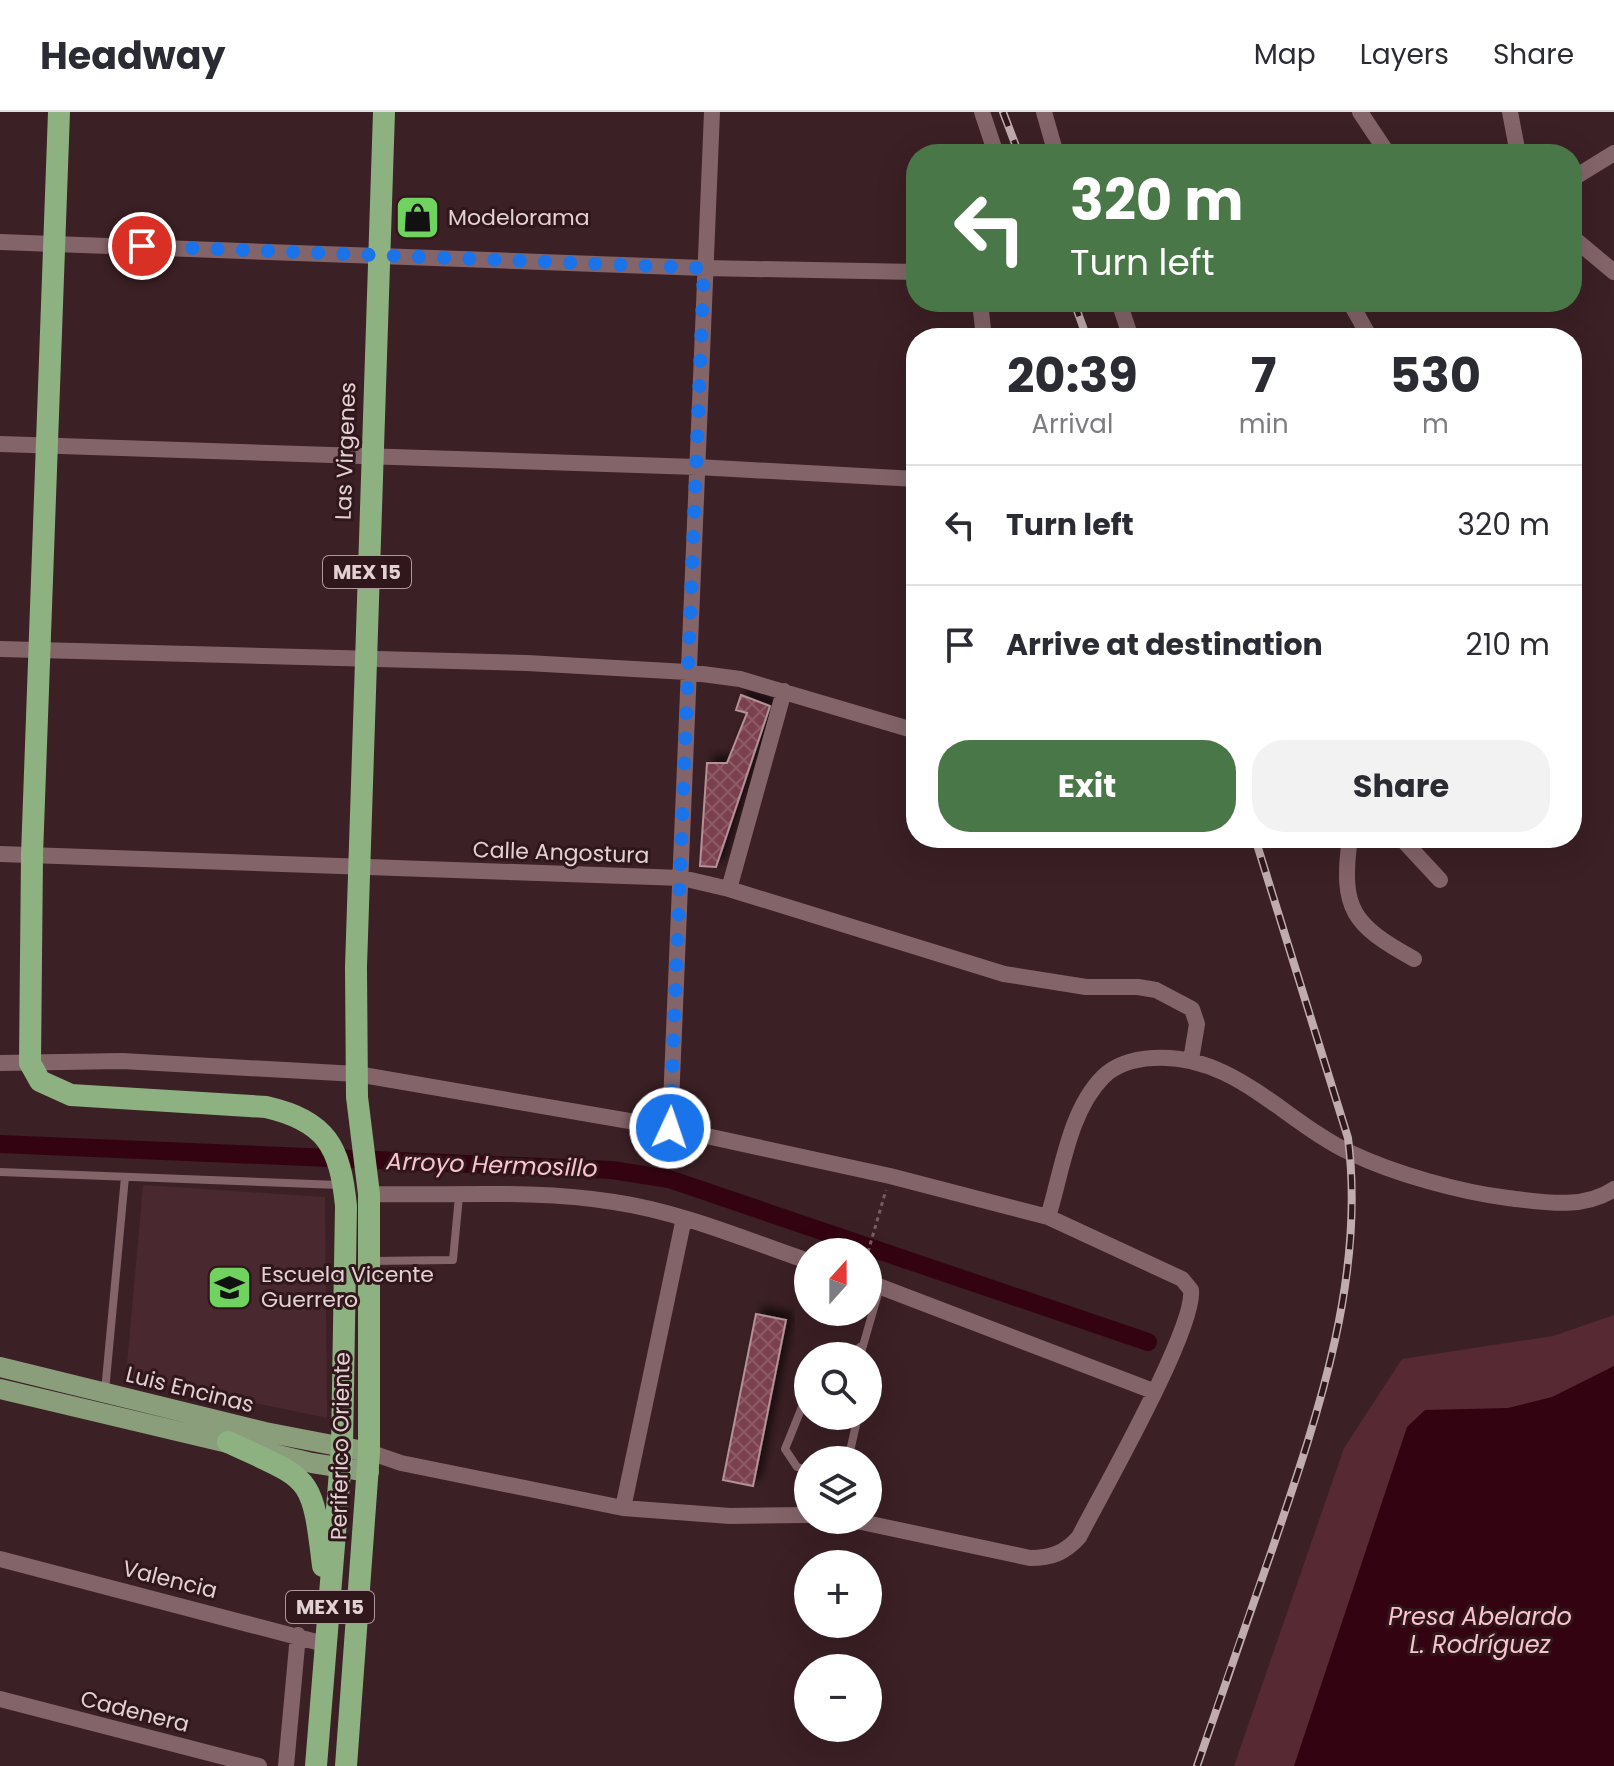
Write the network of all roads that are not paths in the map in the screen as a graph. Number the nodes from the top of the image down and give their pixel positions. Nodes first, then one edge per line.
1 (59, 112) edge
2 (384, 112) edge
3 (712, 112) edge
4 (982, 112) edge
5 (1044, 112) edge
6 (1360, 112) edge
7 (1510, 112) edge
8 (993, 144) edge
9 (1053, 144) edge
10 (1381, 144) edge
11 (1516, 144) edge
12 (1614, 153) edge
13 (1582, 173) edge
14 (0, 242) edge
15 (53, 243) junction
16 (1582, 245) edge
17 (378, 254) junction
18 (704, 268) junction
19 (906, 272) edge
20 (1614, 272) edge
21 (0, 444) edge
22 (47, 444) junction
23 (370, 457) junction
24 (697, 467) junction
25 (906, 478) edge
26 (0, 649) edge
27 (39, 650) junction
28 (365, 659) junction
29 (687, 672) junction
30 (784, 691) junction
31 (906, 728) edge
32 (1348, 848) edge
33 (1410, 848) edge
34 (0, 854) edge
35 (32, 855) junction
36 (357, 867) junction
37 (682, 878) junction
38 (1440, 880) dead end
39 (729, 889) junction
40 (1414, 959) dead end
41 (1191, 1060) junction
42 (0, 1063) edge
43 (30, 1063) junction
44 (357, 1074) junction
45 (670, 1128) junction
46 (341, 1169) junction
47 (0, 1172) edge
48 (125, 1177) junction
49 (1614, 1189) edge
50 (369, 1194) junction
51 (459, 1196) junction
52 (1048, 1217) junction
53 (684, 1218) junction
54 (794, 1256) edge
55 (369, 1261) junction
56 (882, 1287) edge
57 (0, 1367) edge
58 (0, 1389) edge
59 (1153, 1391) junction
60 (105, 1393) junction
61 (794, 1427) edge
62 (228, 1442) junction
63 (341, 1457) junction
64 (369, 1462) junction
65 (794, 1462) edge
66 (623, 1508) junction
67 (794, 1515) edge
68 (882, 1527) edge
69 (0, 1559) edge
70 (329, 1634) junction
71 (298, 1635) junction
72 (0, 1699) edge
73 (259, 1766) edge
74 (286, 1766) edge
75 (316, 1766) edge
76 (346, 1766) edge

1 - 15 highway
2 - 17 highway, Las Virgenes / MEX 15
3 - 18 street
4 - 8 street
5 - 9 street
6 - 10 street
7 - 11 street
12 - 13 street
14 - 15 street
15 - 17 street
15 - 22 highway
16 - 20 street
17 - 18 street
17 - 23 highway, Las Virgenes / MEX 15
18 - 19 street
18 - 24 street
21 - 22 street
22 - 23 street
22 - 27 highway
23 - 24 street
23 - 28 highway, Las Virgenes / MEX 15
24 - 25 street
24 - 29 street
26 - 27 street
27 - 28 street
27 - 35 highway
28 - 29 street
28 - 36 highway, Las Virgenes / MEX 15
29 - 30 street
29 - 37 street
30 - 31 street
30 - 39 street
32 - 40 street
33 - 38 street
34 - 35 street, Calle Angostura
35 - 36 street, Calle Angostura
35 - 43 highway
36 - 37 street, Calle Angostura
36 - 44 highway, Las Virgenes / MEX 15
37 - 39 street, Calle Angostura
37 - 45 street
39 - 41 street, Calle Angostura
41 - 49 street
41 - 52 street
42 - 43 street
43 - 44 street
43 - 46 highway
44 - 45 street
44 - 50 highway, Periferico Oriente / MEX 15
45 - 52 street
46 - 48 lane
46 - 63 highway, Periferico Oriente / MEX 15
47 - 48 lane
48 - 60 lane
50 - 51 street
50 - 55 highway, Periferico Oriente / MEX 15
51 - 53 street
51 - 55 lane
52 - 59 street
53 - 54 street
53 - 66 street
55 - 64 highway, Periferico Oriente / MEX 15
56 - 59 street
57 - 60 main road, Luis Encinas
58 - 62 main road
59 - 68 street
60 - 63 main road, Luis Encinas
61 - 65 lane
62 - 63 main road
62 - 70 highway
63 - 64 main road, Luis Encinas
63 - 70 highway, Periferico Oriente / MEX 15
64 - 66 street
64 - 76 highway, Periferico Oriente / MEX 15
66 - 67 street
69 - 71 street, Valencia
70 - 71 street, Valencia
70 - 75 highway, Periferico Oriente / MEX 15
71 - 74 street
72 - 73 street, Cadenera

